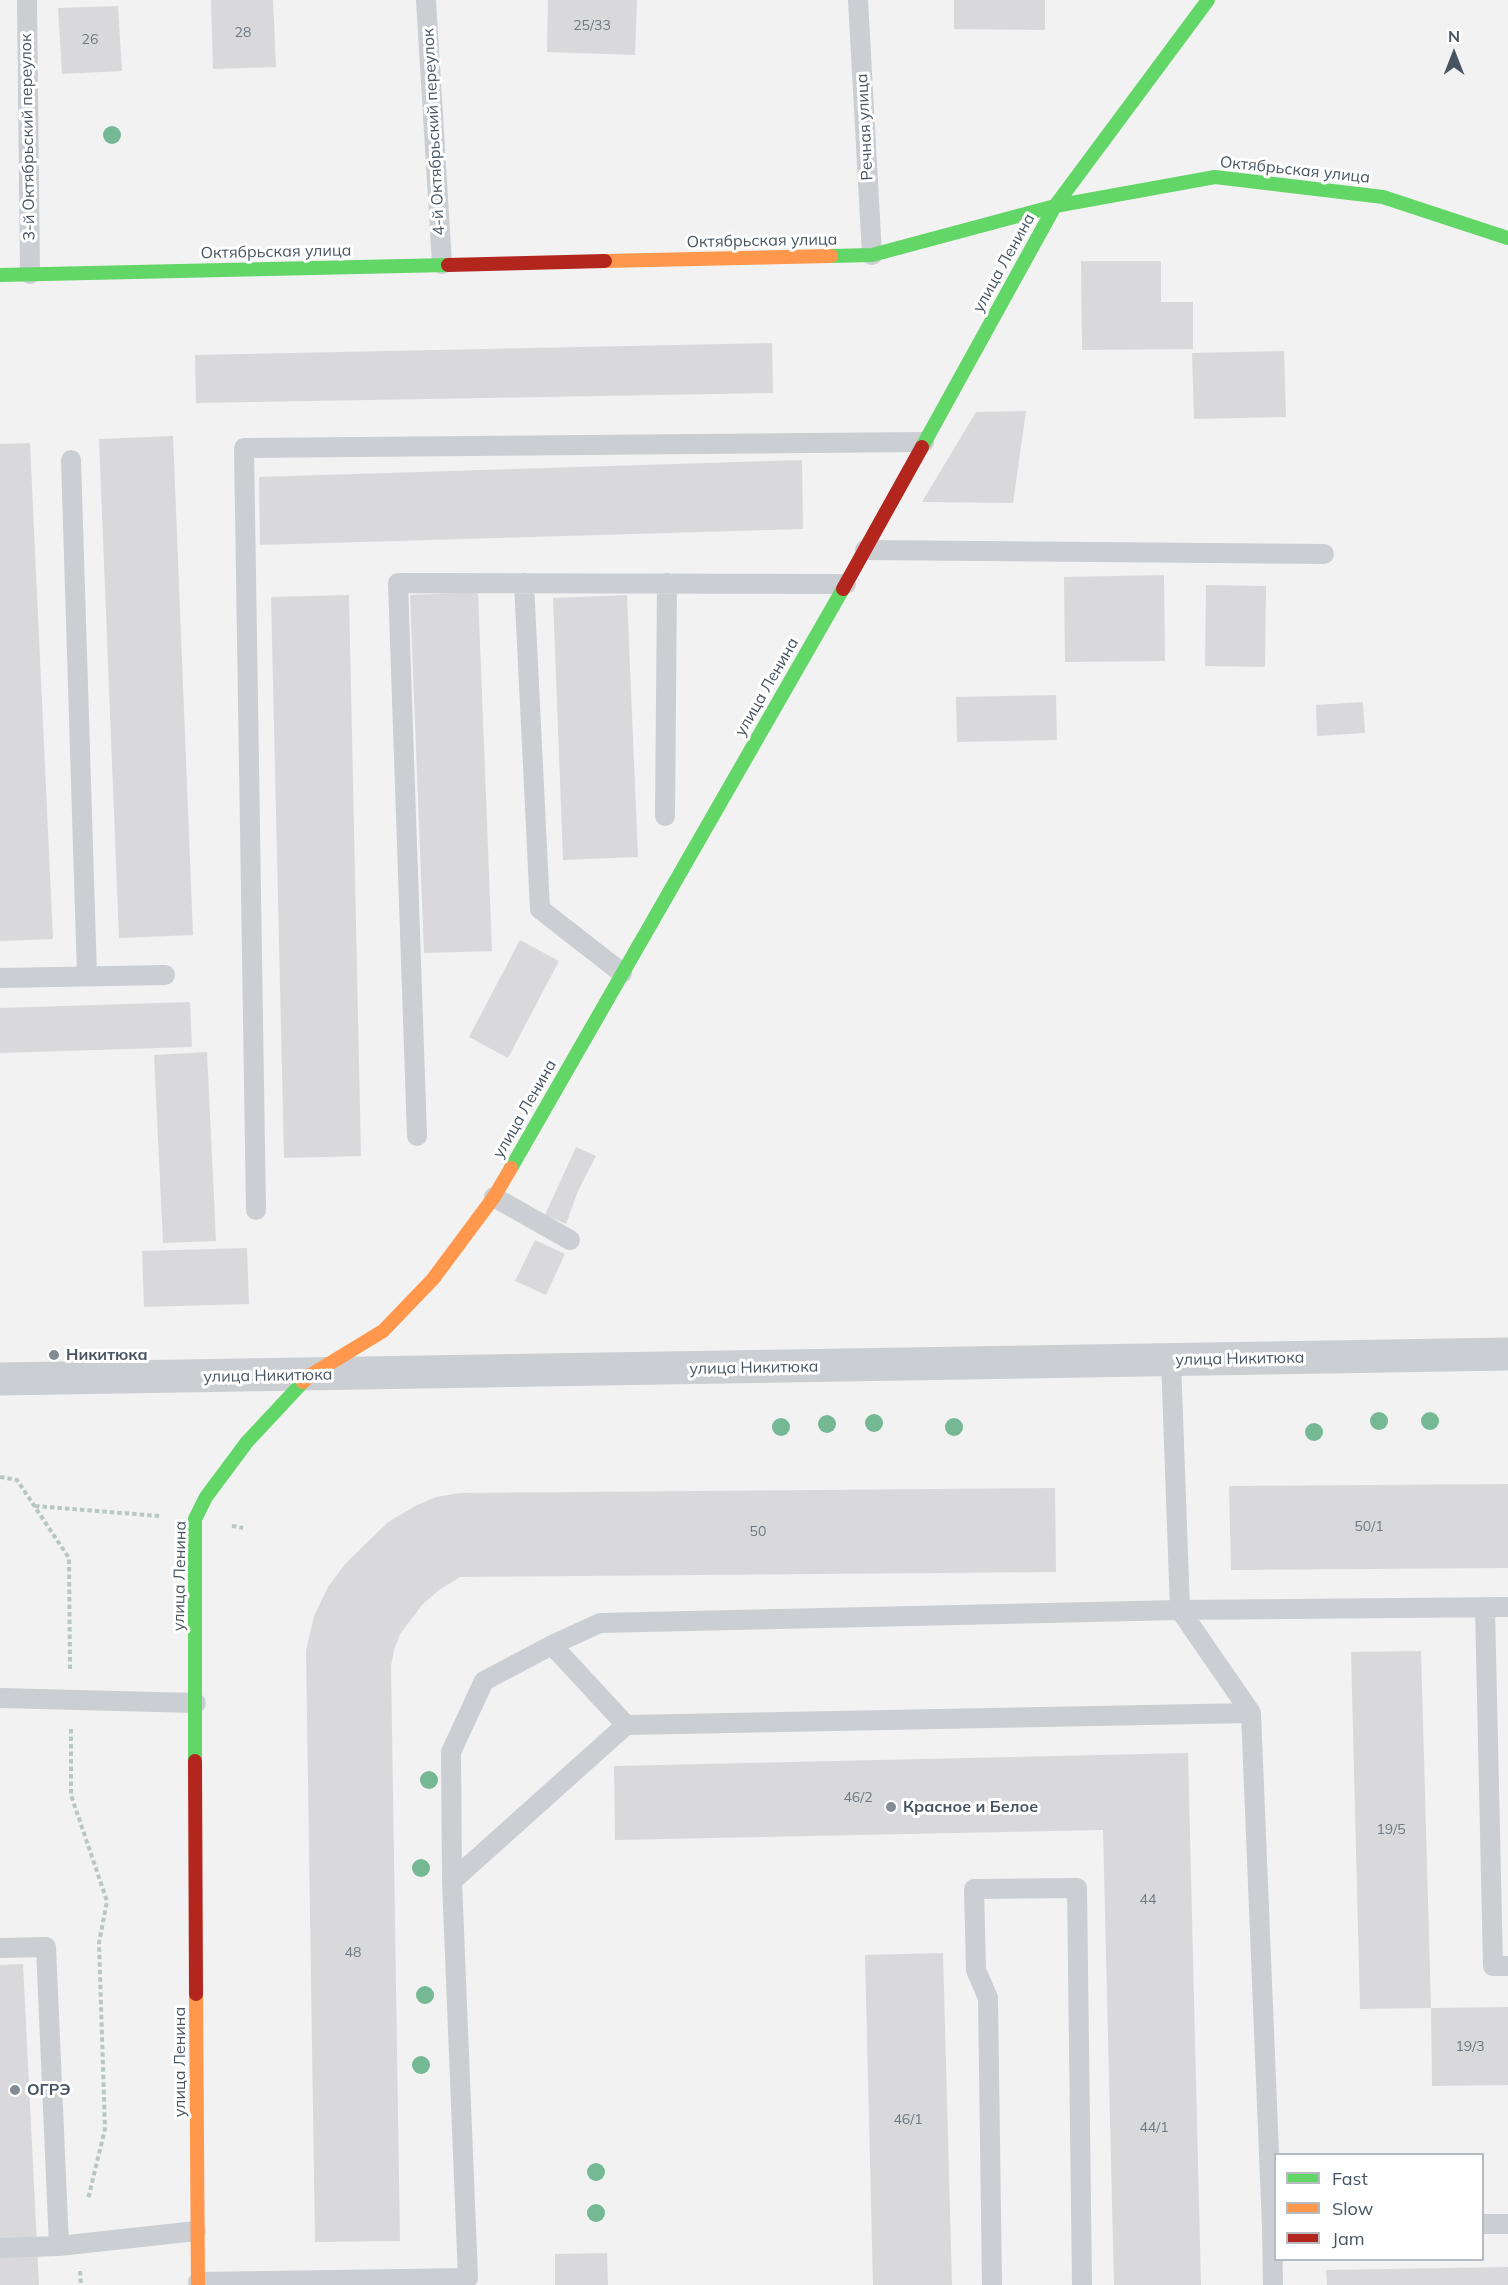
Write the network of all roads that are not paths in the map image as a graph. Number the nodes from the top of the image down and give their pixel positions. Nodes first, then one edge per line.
1 (27, 0) edge
2 (426, 0) edge
3 (858, 0) edge
4 (1208, 0) edge
5 (1055, 206) junction
6 (1508, 238) edge
7 (872, 255) junction
8 (442, 264) junction
9 (30, 274) junction
10 (0, 275) edge
11 (924, 442) junction
12 (71, 460) dead end
13 (865, 550) junction
14 (1324, 554) dead end
15 (524, 584) junction
16 (667, 584) junction
17 (846, 584) junction
18 (665, 816) dead end
19 (622, 973) junction
20 (165, 975) dead end
21 (87, 976) junction
22 (0, 978) edge
23 (417, 1136) dead end
24 (494, 1197) junction
25 (256, 1210) dead end
26 (570, 1240) dead end
27 (1508, 1354) edge
28 (1171, 1360) junction
29 (309, 1376) junction
30 (0, 1379) edge
31 (1508, 1607) edge
32 (1485, 1608) junction
33 (1180, 1610) junction
34 (552, 1645) junction
35 (0, 1698) edge
36 (196, 1703) junction
37 (1251, 1713) junction
38 (626, 1725) junction
39 (452, 1881) junction
40 (0, 1948) edge
41 (1508, 1966) edge
42 (1484, 2224) edge
43 (1508, 2224) edge
44 (1274, 2227) edge
45 (196, 2231) junction
46 (68, 2245) junction
47 (0, 2248) edge
48 (473, 2282) edge
49 (198, 2284) edge
50 (992, 2285) edge
51 (1082, 2285) edge
52 (1273, 2285) edge

1 - 9 lane, 3-й Октябрьский переулок
2 - 8 lane, 4-й Октябрьский переулок
3 - 7 lane, Речная улица
4 - 5 street, улица Ленина
5 - 6 street, Октябрьская улица
5 - 7 street, Октябрьская улица
5 - 11 street, улица Ленина
7 - 8 street, Октябрьская улица
8 - 9 street, Октябрьская улица
9 - 10 street, Октябрьская улица
11 - 13 street, улица Ленина
11 - 25 lane
12 - 21 lane
13 - 14 lane
13 - 17 street, улица Ленина
15 - 16 lane
15 - 19 lane
15 - 23 lane
16 - 17 lane
16 - 18 lane
17 - 19 street, улица Ленина
19 - 24 street, улица Ленина
20 - 21 lane
21 - 22 lane
24 - 26 lane
24 - 29 street, улица Ленина
27 - 28 street, улица Никитюка
28 - 29 street, улица Никитюка
28 - 33 lane
29 - 30 street, улица Никитюка
29 - 36 street, улица Ленина
31 - 32 lane
32 - 33 lane
32 - 41 lane
33 - 34 lane
33 - 37 lane
34 - 38 lane
34 - 39 lane
35 - 36 lane
36 - 45 street, улица Ленина
37 - 38 lane
37 - 44 lane
38 - 39 lane
39 - 48 lane
40 - 46 lane
42 - 43 lane
44 - 52 lane
45 - 46 lane
45 - 49 street, улица Ленина
46 - 47 lane
48 - 49 lane
50 - 51 lane

